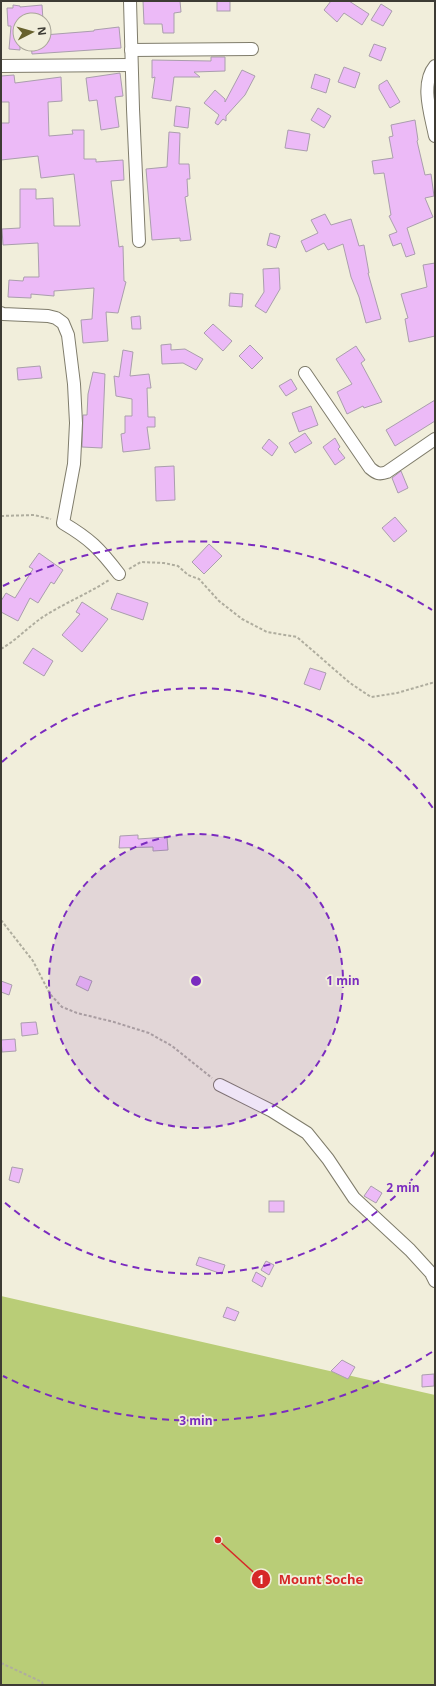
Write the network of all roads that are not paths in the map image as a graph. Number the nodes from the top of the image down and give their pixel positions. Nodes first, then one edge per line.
1 (130, 1) edge
2 (252, 49) dead end
3 (131, 50) junction
4 (131, 64) junction
5 (1, 66) edge
6 (435, 66) edge
7 (435, 136) edge
8 (139, 241) dead end
9 (1, 313) edge
10 (305, 373) dead end
11 (435, 439) edge
12 (119, 574) road end
13 (220, 1085) road end
14 (435, 1281) edge

1 - 3 street
2 - 3 street
3 - 4 street
4 - 5 street
4 - 8 street
6 - 7 street
9 - 12 street
10 - 11 street
13 - 14 street

